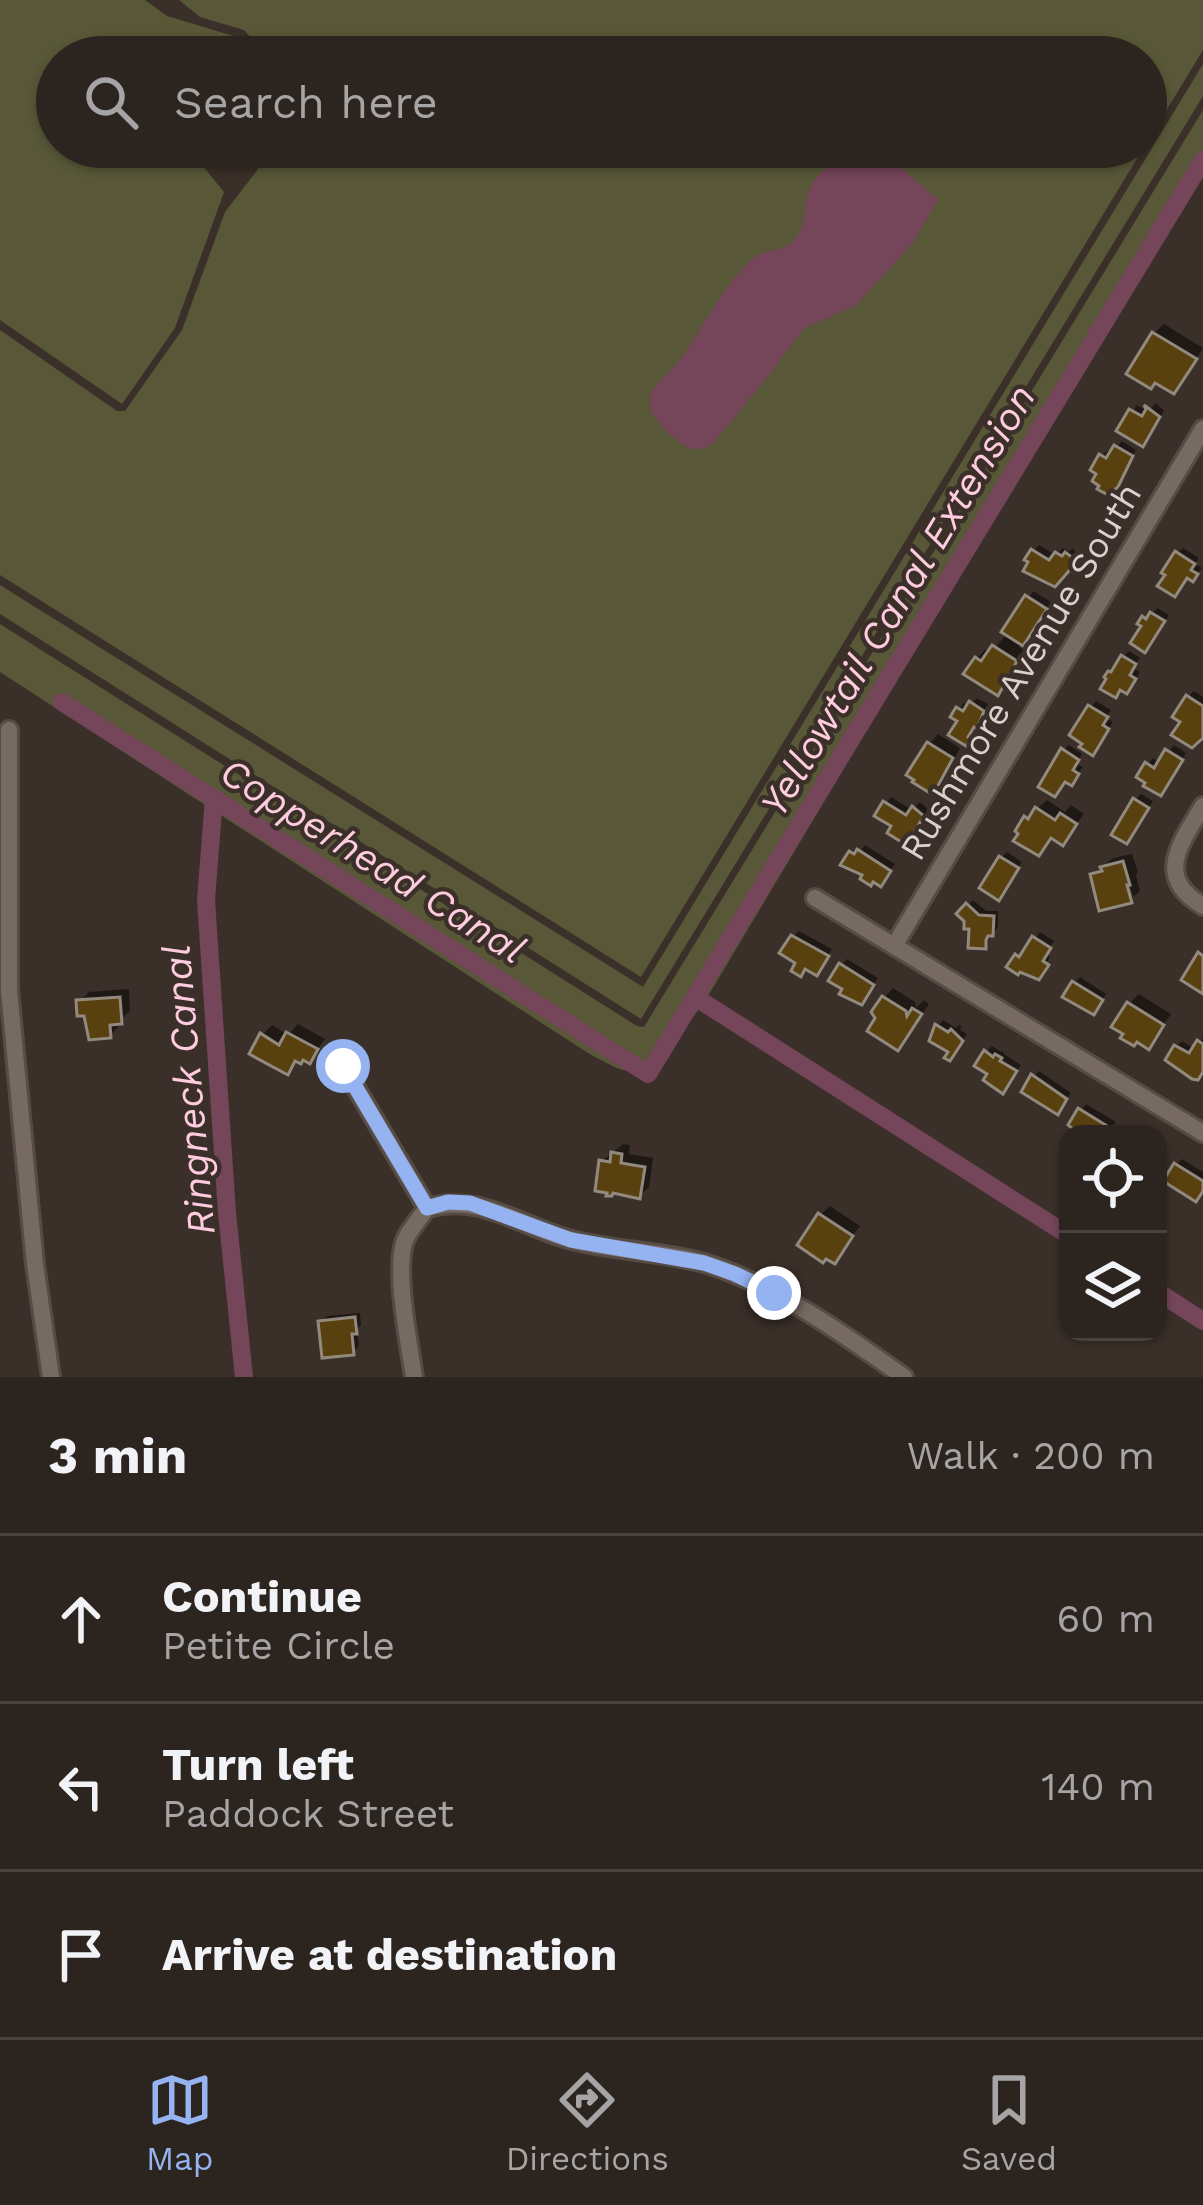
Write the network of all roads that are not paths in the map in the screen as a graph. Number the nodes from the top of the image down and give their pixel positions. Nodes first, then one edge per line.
1 (1203, 429) edge
2 (8, 730) dead end
3 (1203, 806) edge
4 (4, 853) edge
5 (815, 898) dead end
6 (1203, 906) edge
7 (894, 946) junction
8 (343, 1066) dead end
9 (1203, 1132) edge
10 (427, 1208) junction
11 (51, 1377) edge
12 (414, 1377) edge
13 (904, 1377) edge

1 - 7 street, Rushmore Avenue South
2 - 4 street
3 - 6 street
4 - 11 street
5 - 7 street
7 - 9 street
8 - 10 street
10 - 12 street
10 - 13 street

